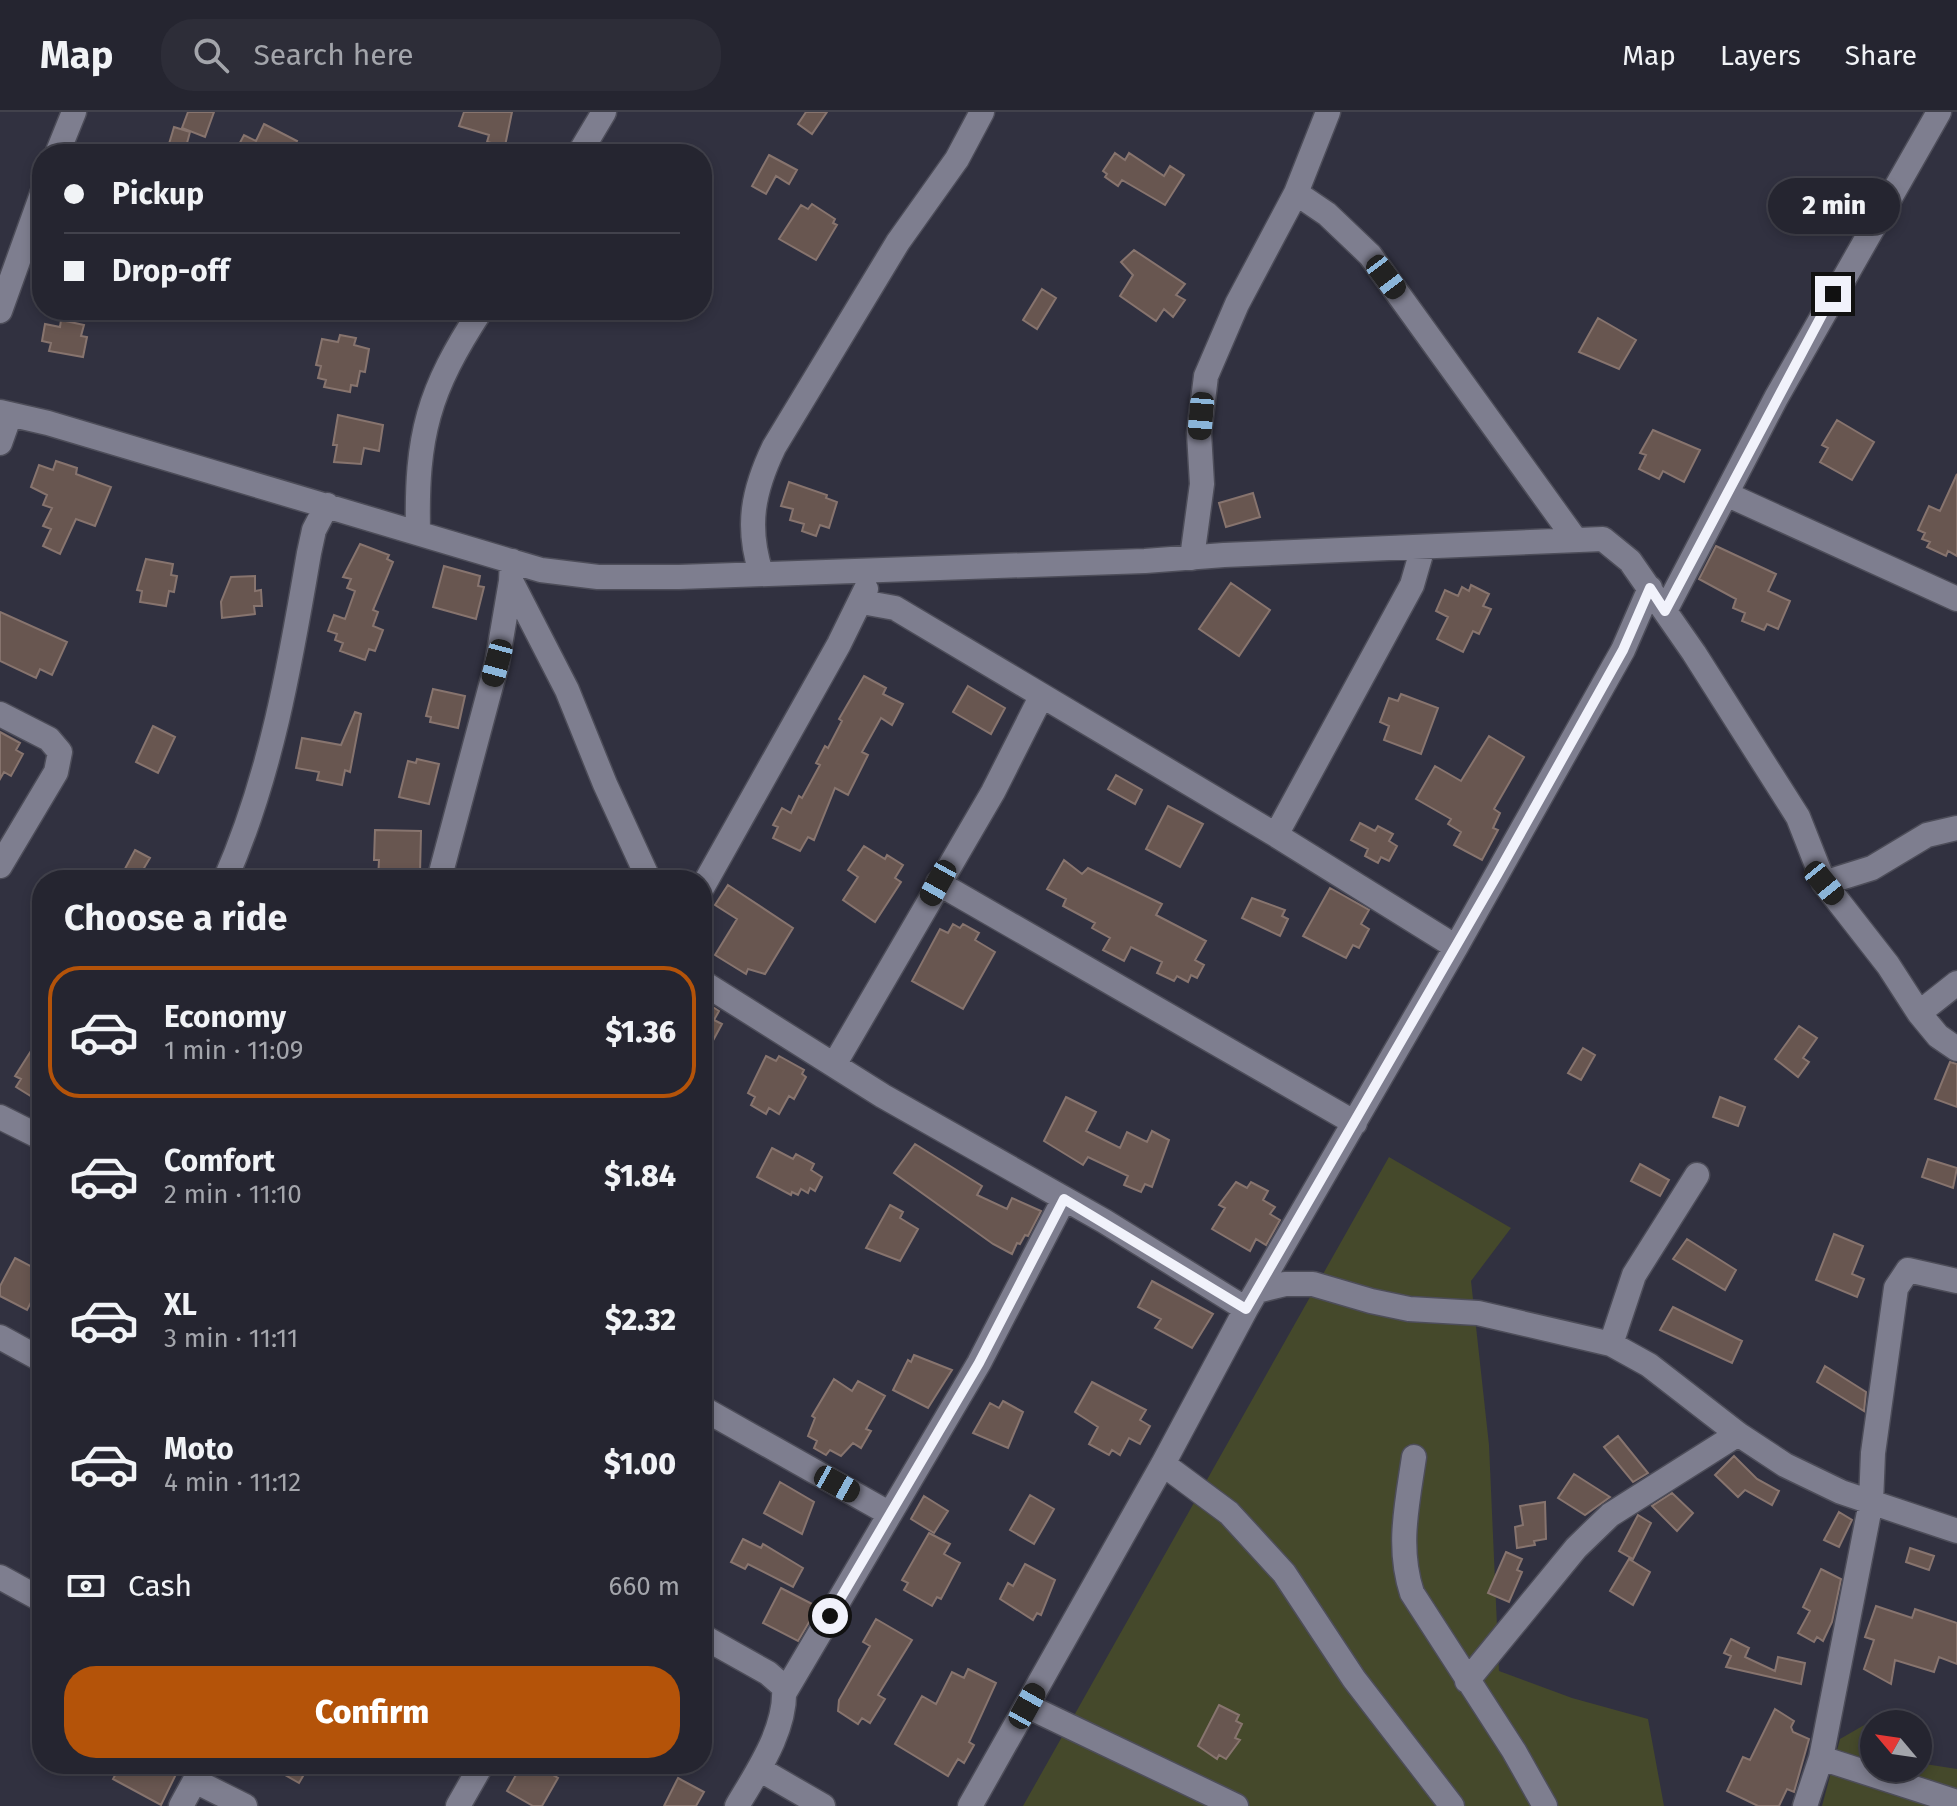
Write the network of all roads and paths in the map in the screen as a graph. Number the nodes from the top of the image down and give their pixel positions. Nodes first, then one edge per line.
1 (74, 112) edge
2 (604, 112) edge
3 (982, 112) edge
4 (1328, 112) edge
5 (1939, 112) edge
6 (61, 144) edge
7 (585, 144) edge
8 (1296, 193) junction
9 (32, 222) edge
10 (0, 311) edge
11 (474, 320) edge
12 (5, 414) edge
13 (0, 443) edge
14 (1726, 494) junction
15 (327, 505) junction
16 (418, 532) junction
17 (1575, 539) junction
18 (1423, 547) junction
19 (1192, 558) junction
20 (872, 569) junction
21 (512, 571) junction
22 (761, 573) junction
23 (1650, 588) junction
24 (1957, 599) edge
25 (862, 602) junction
26 (1665, 611) junction
27 (1041, 697) junction
28 (0, 714) edge
29 (1957, 828) edge
30 (1276, 835) junction
31 (0, 866) edge
32 (229, 870) edge
33 (442, 870) edge
34 (644, 870) edge
35 (712, 870) edge
36 (938, 883) junction
37 (1824, 883) junction
38 (1456, 947) junction
39 (1957, 983) edge
40 (712, 988) edge
41 (1919, 1013) junction
42 (1957, 1049) edge
43 (834, 1065) junction
44 (0, 1117) edge
45 (1355, 1123) junction
46 (32, 1133) edge
47 (1697, 1175) dead end
48 (1064, 1199) junction
49 (1957, 1281) edge
50 (1252, 1300) junction
51 (0, 1337) edge
52 (1611, 1344) junction
53 (32, 1355) edge
54 (712, 1414) edge
55 (1738, 1434) junction
56 (1414, 1457) dead end
57 (1163, 1464) junction
58 (1871, 1502) junction
59 (890, 1514) junction
60 (1957, 1531) edge
61 (0, 1577) edge
62 (32, 1595) edge
63 (712, 1642) edge
64 (1467, 1681) junction
65 (785, 1692) junction
66 (1027, 1706) junction
67 (1821, 1758) junction
68 (759, 1769) junction
69 (199, 1774) edge
70 (201, 1774) edge
71 (476, 1774) edge
72 (1957, 1802) edge
73 (181, 1806) edge
74 (245, 1806) edge
75 (458, 1806) edge
76 (737, 1806) edge
77 (823, 1806) edge
78 (970, 1806) edge
79 (1236, 1806) edge
80 (1452, 1806) edge
81 (1545, 1806) edge
82 (1805, 1806) edge

1 - 6 street
2 - 7 street
3 - 22 street
4 - 8 street
5 - 14 street
8 - 17 street
8 - 19 street
9 - 10 street
11 - 16 street
12 - 13 street
12 - 15 street
14 - 24 street
14 - 26 street
15 - 16 street
15 - 32 street
16 - 21 street
17 - 18 street
17 - 23 street
18 - 19 street
18 - 30 street
19 - 20 street
20 - 22 street
20 - 25 street
21 - 22 street
21 - 33 street
21 - 34 street
23 - 26 street
23 - 38 street
25 - 27 street
25 - 35 street
26 - 37 street
27 - 30 street
27 - 36 street
28 - 31 street
29 - 37 street
30 - 38 street
36 - 43 street
36 - 45 street
37 - 41 street
38 - 45 street
39 - 41 street
40 - 43 street
41 - 42 street
43 - 48 street
44 - 46 street
45 - 50 street
47 - 52 street
48 - 50 street
48 - 59 street
49 - 58 street
50 - 52 street
50 - 57 street
51 - 53 street
52 - 55 street
54 - 59 street
55 - 58 street
55 - 64 street
56 - 64 street
57 - 66 street
57 - 80 street
58 - 60 street
58 - 67 street
59 - 65 street
61 - 62 street
63 - 65 street
64 - 81 street
65 - 68 street
66 - 78 street
66 - 79 street
67 - 72 street
67 - 82 street
68 - 76 street
68 - 77 street
69 - 73 street
70 - 74 street
71 - 75 street

